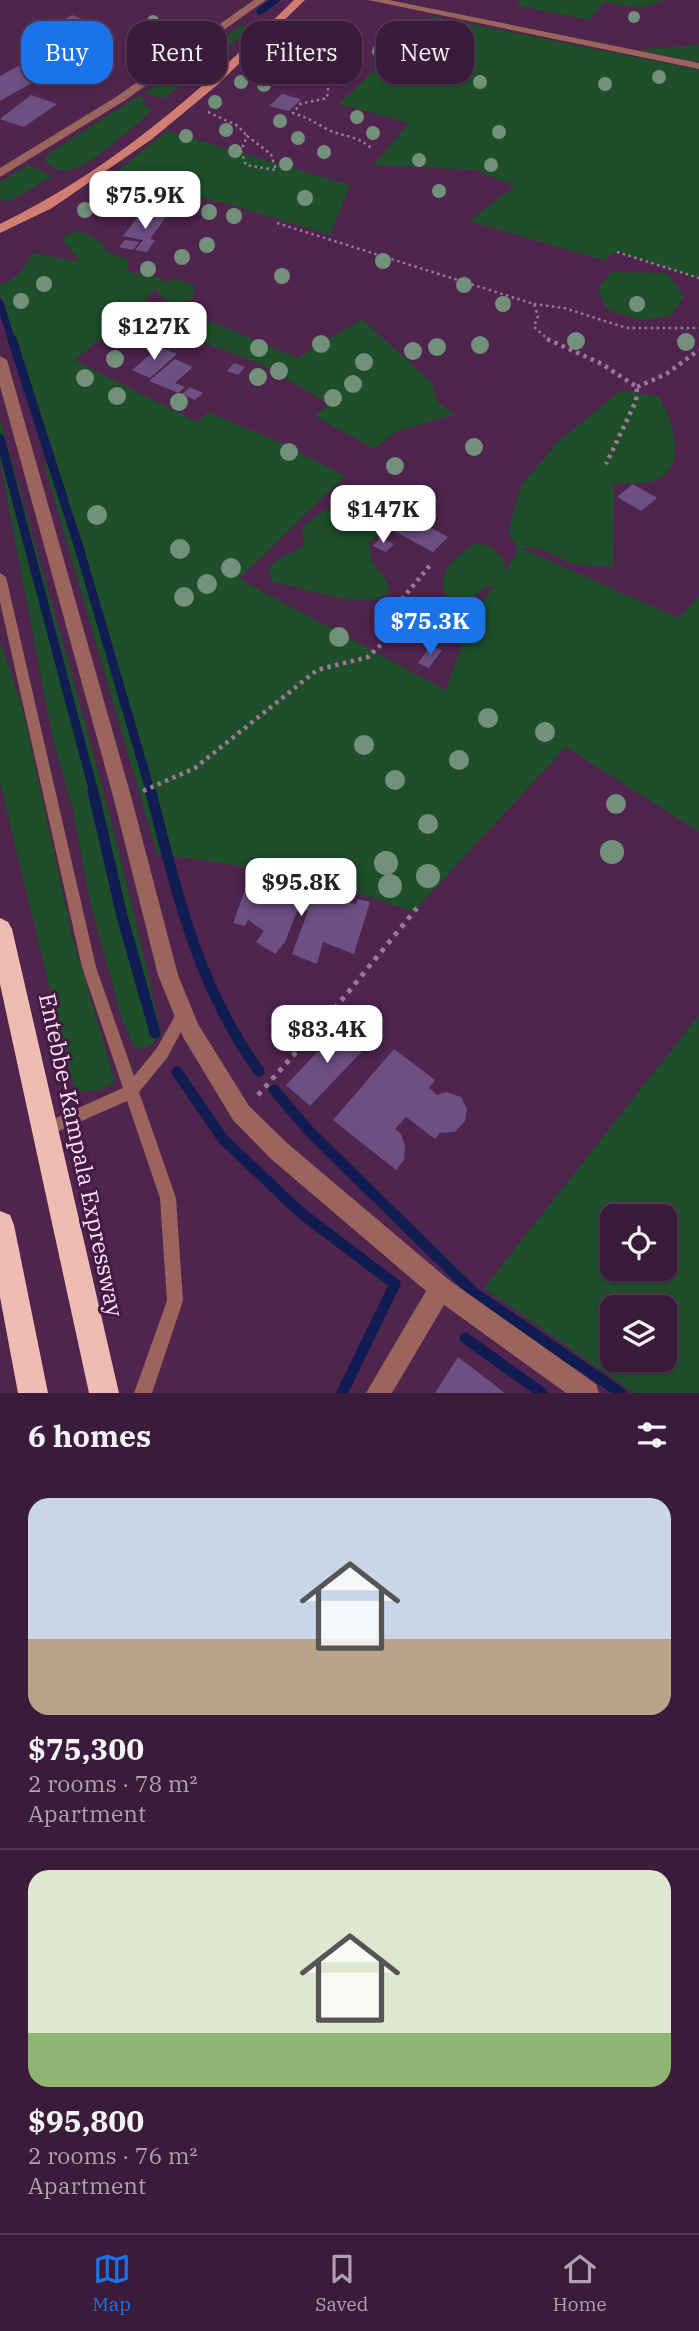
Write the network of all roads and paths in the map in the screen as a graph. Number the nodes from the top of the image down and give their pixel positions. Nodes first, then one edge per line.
1 (261, 0) edge
2 (300, 0) edge
3 (373, 0) edge
4 (279, 21) edge
5 (241, 55) edge
6 (699, 66) edge
7 (326, 84) edge
8 (183, 106) junction
9 (247, 136) junction
10 (373, 150) dead end
11 (0, 173) edge
12 (276, 223) dead end
13 (0, 229) edge
14 (617, 252) dead end
15 (699, 278) edge
16 (534, 304) junction
17 (699, 328) edge
18 (699, 350) edge
19 (0, 360) edge
20 (637, 387) junction
21 (606, 464) dead end
22 (432, 563) dead end
23 (0, 577) edge
24 (122, 796) junction
25 (417, 908) dead end
26 (0, 929) edge
27 (183, 1015) junction
28 (130, 1091) junction
29 (241, 1114) junction
30 (43, 1131) junction
31 (0, 1225) edge
32 (441, 1288) junction
33 (33, 1393) edge
34 (104, 1393) edge
35 (143, 1393) edge
36 (378, 1393) edge
37 (587, 1393) edge

1 - 11 street
2 - 4 main road
3 - 6 street
5 - 8 main road
7 - 10 path
8 - 9 path
8 - 13 main road
9 - 9 path
12 - 16 path
14 - 15 path
16 - 17 path
16 - 20 path
18 - 20 path
19 - 24 street
20 - 21 path
22 - 24 path
23 - 28 lane
24 - 27 street
25 - 29 path
26 - 30 highway, Entebbe-Kampala Expressway
27 - 28 lane
27 - 29 street
28 - 30 lane
28 - 35 lane
29 - 32 street
30 - 34 highway, Entebbe-Kampala Expressway
31 - 33 highway
32 - 36 street
32 - 37 street

